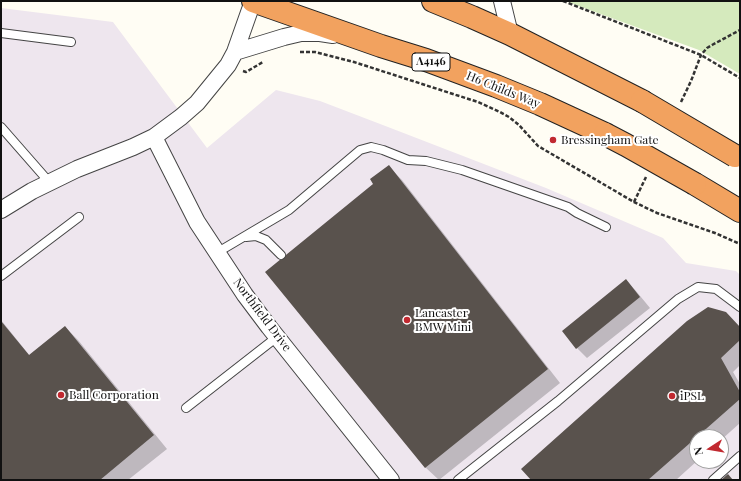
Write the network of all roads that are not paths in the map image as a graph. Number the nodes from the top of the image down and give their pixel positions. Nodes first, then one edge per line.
1 (253, 1) edge
2 (434, 1) edge
3 (502, 1) edge
4 (1, 32) edge
5 (510, 34) junction
6 (71, 42) dead end
7 (381, 46) junction
8 (231, 58) junction
9 (1, 127) edge
10 (154, 137) junction
11 (737, 157) edge
12 (50, 183) junction
13 (1, 210) edge
14 (740, 211) edge
15 (79, 217) dead end
16 (606, 227) dead end
17 (243, 237) junction
18 (218, 252) junction
19 (280, 255) dead end
20 (1, 276) edge
21 (740, 307) edge
22 (277, 337) junction
23 (186, 408) dead end
24 (740, 456) edge
25 (391, 480) edge
26 (458, 480) edge
27 (712, 480) edge

1 - 7 highway, H6 Childs Way / A4146
1 - 8 street
2 - 5 highway
3 - 5 street
4 - 6 lane
5 - 11 highway, bridge
7 - 8 street
7 - 14 highway, H6 Childs Way / A4146, bridge
8 - 10 street
9 - 12 lane
10 - 12 street
10 - 18 street, Northfield Drive
12 - 13 street
15 - 20 lane
16 - 17 lane
17 - 18 lane
17 - 19 lane
18 - 22 street, Northfield Drive
21 - 26 lane
22 - 23 lane
22 - 25 street, Northfield Drive
24 - 27 lane

